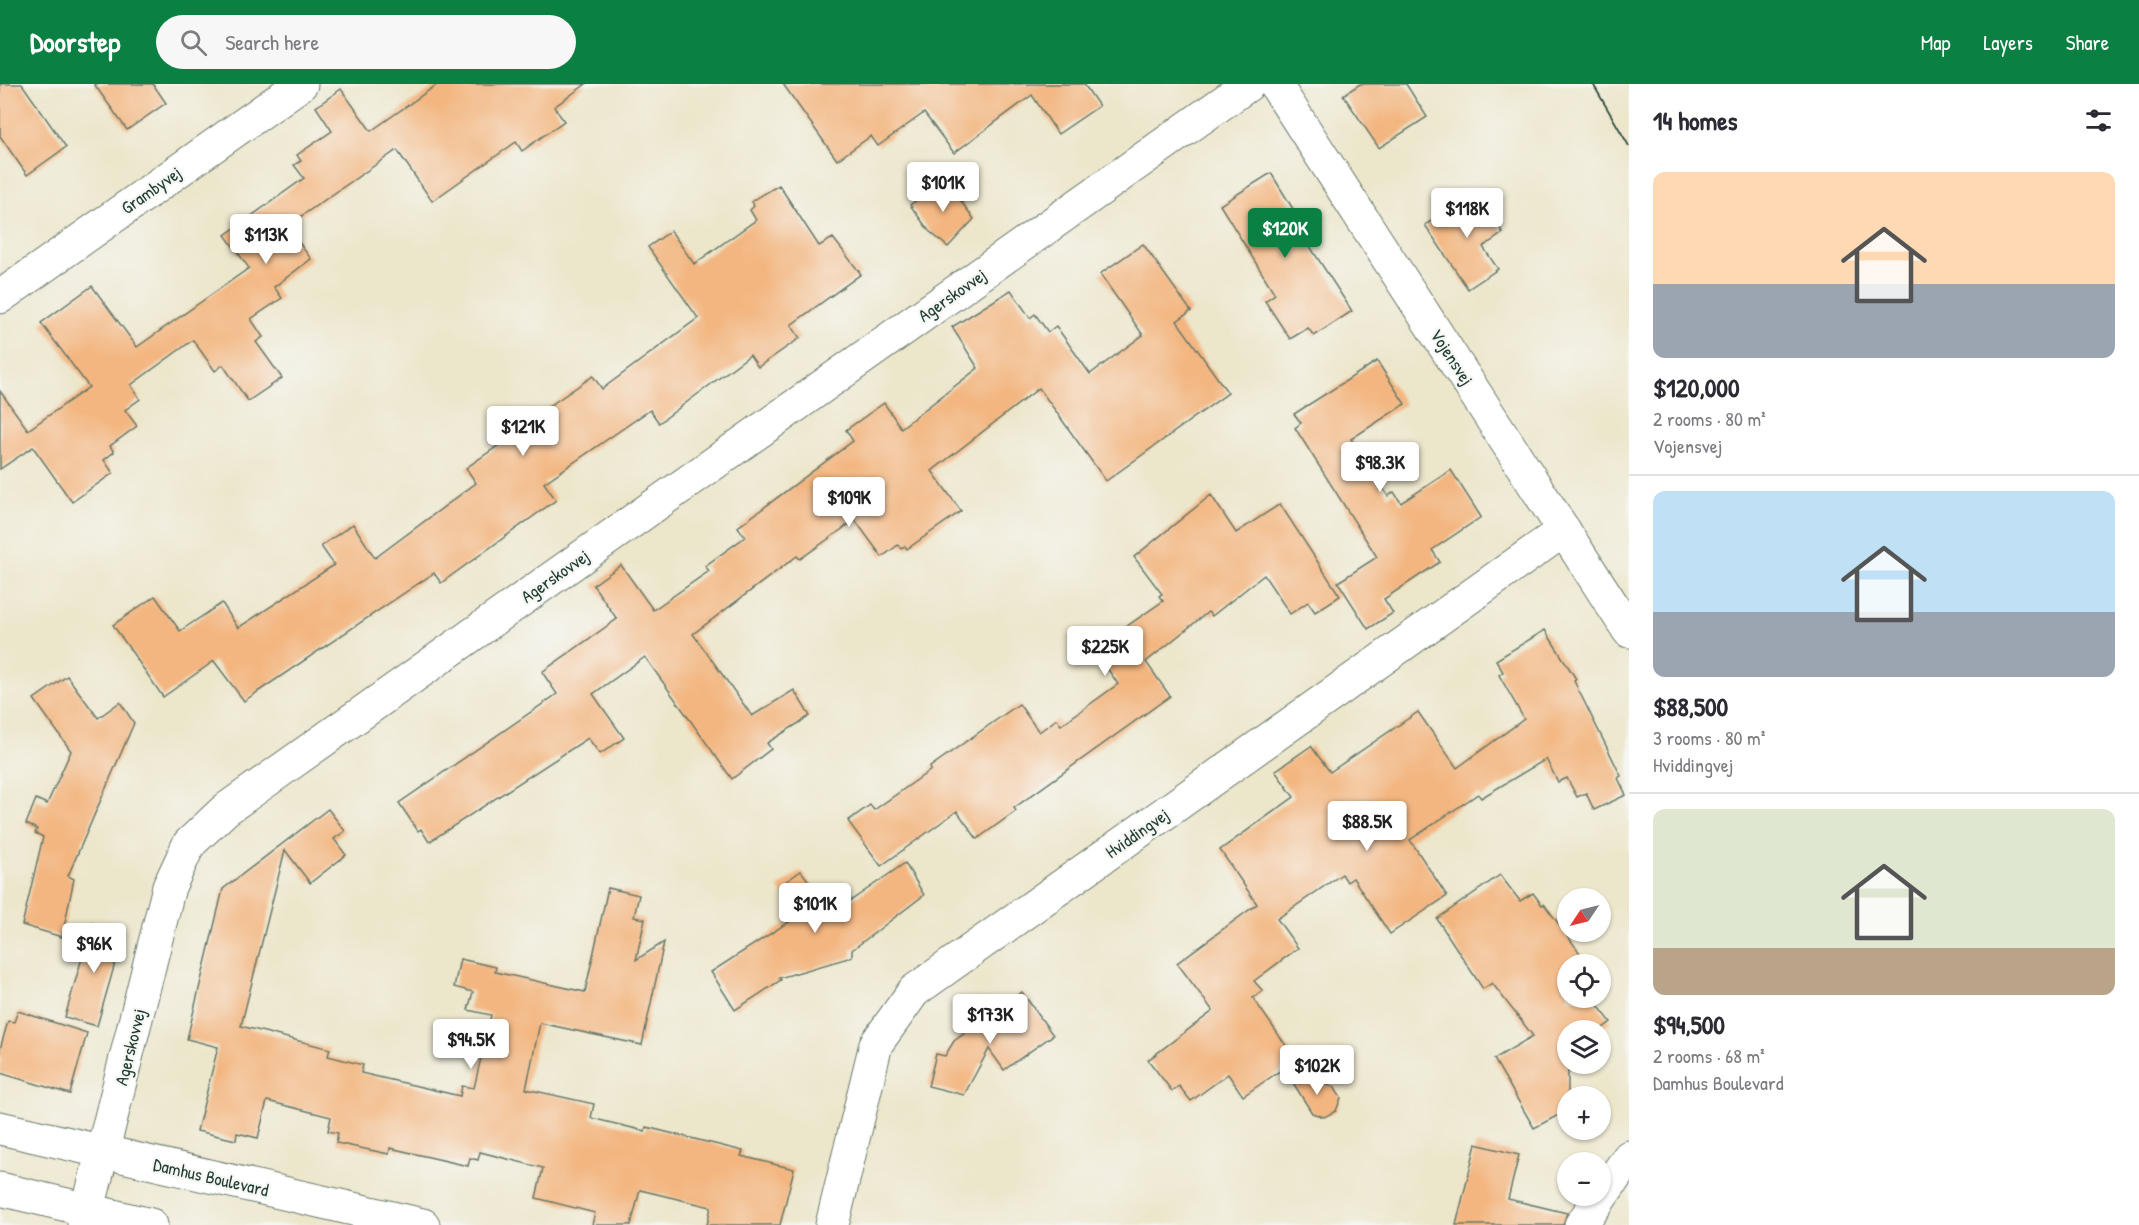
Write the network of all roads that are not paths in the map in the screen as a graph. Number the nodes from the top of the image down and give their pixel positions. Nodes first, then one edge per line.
1 (301, 84) edge
2 (1249, 84) edge
3 (1275, 84) edge
4 (0, 297) edge
5 (1564, 530) junction
6 (1629, 631) edge
7 (0, 1128) edge
8 (104, 1152) junction
9 (1629, 1157) edge
10 (0, 1189) edge
11 (86, 1217) edge
12 (151, 1225) edge
13 (423, 1225) edge
14 (832, 1225) edge
15 (1581, 1225) edge

1 - 4 street, Grambyvej
2 - 8 street, Agerskovvej
3 - 5 street, Vojensvej
5 - 6 street, Vojensvej
5 - 14 street, Hviddingvej
7 - 8 street, Damhus Boulevard
8 - 11 street, Agerskovvej
8 - 13 street, Damhus Boulevard
9 - 15 street
10 - 11 street
11 - 12 street

